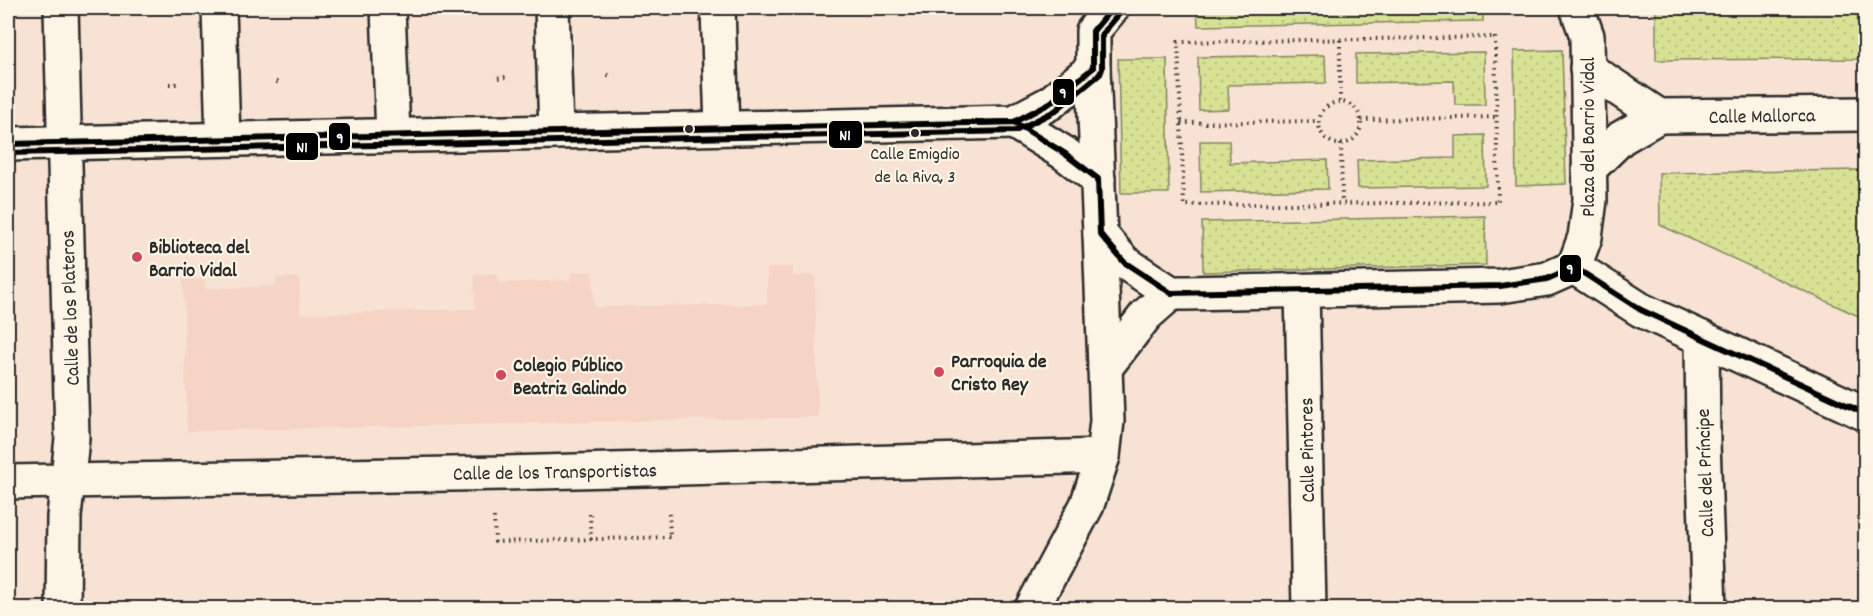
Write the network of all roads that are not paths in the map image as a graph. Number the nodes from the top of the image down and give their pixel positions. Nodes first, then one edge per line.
1 (61, 8) edge
2 (219, 8) edge
3 (388, 8) edge
4 (552, 8) edge
5 (718, 8) edge
6 (1577, 8) edge
7 (1099, 15) edge
8 (1093, 68) junction
9 (1587, 68) junction
10 (1866, 114) edge
11 (1659, 116) junction
12 (1014, 122) junction
13 (722, 128) junction
14 (556, 131) junction
15 (393, 135) junction
16 (223, 139) junction
17 (64, 142) junction
18 (8, 144) edge
19 (1589, 169) junction
20 (1098, 179) junction
21 (1100, 234) junction
22 (1574, 267) junction
23 (1302, 291) junction
24 (1171, 293) junction
25 (1702, 338) junction
26 (1105, 368) junction
27 (1866, 414) edge
28 (1103, 456) junction
29 (8, 482) edge
30 (67, 482) junction
31 (63, 609) edge
32 (1032, 609) edge
33 (1309, 609) edge
34 (1708, 609) edge

1 - 17 street, Calle de los Plateros
2 - 16 street
3 - 15 street
4 - 14 street
5 - 13 street
6 - 9 street, Plaza del Barrio Vidal
7 - 8 street
8 - 12 street
8 - 20 street
9 - 11 street
9 - 19 street, Plaza del Barrio Vidal
10 - 11 street, Calle Mallorca
11 - 19 street, Calle Mallorca
12 - 13 street
12 - 20 street
13 - 14 street
14 - 15 street
15 - 16 street
16 - 17 street
17 - 18 street
17 - 30 street, Calle de los Plateros
19 - 22 street, Plaza del Barrio Vidal
20 - 21 street
21 - 24 street
21 - 26 street
22 - 23 street
22 - 25 street
23 - 24 street
23 - 33 street, Calle Pintores
24 - 26 street
25 - 27 street
25 - 34 street, Calle del Príncipe
26 - 28 street
28 - 30 street, Calle de los Transportistas
28 - 32 street
29 - 30 street, Calle de los Transportistas
30 - 31 street, Calle de los Plateros

